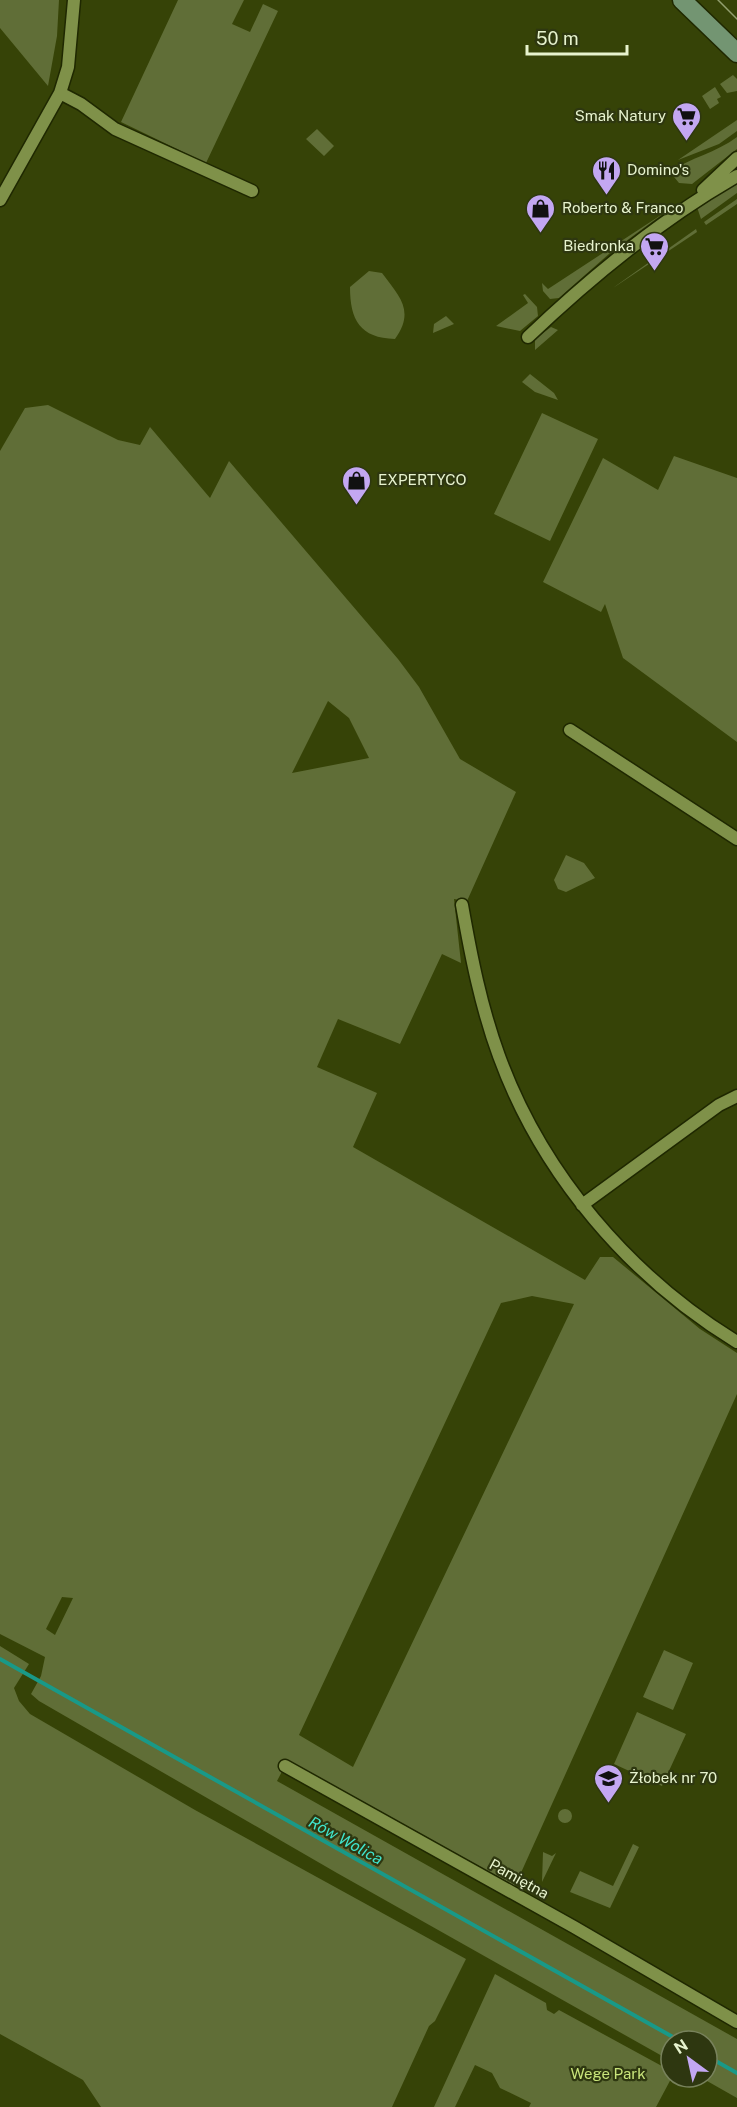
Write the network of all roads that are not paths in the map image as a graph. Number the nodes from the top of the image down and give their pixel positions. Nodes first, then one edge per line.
1 (74, 0) edge
2 (682, 0) edge
3 (737, 53) edge
4 (60, 93) junction
5 (737, 158) edge
6 (737, 177) edge
7 (252, 191) dead end
8 (0, 200) edge
9 (692, 202) junction
10 (528, 337) dead end
11 (570, 730) dead end
12 (737, 839) edge
13 (462, 905) dead end
14 (737, 1096) edge
15 (582, 1205) junction
16 (737, 1342) edge
17 (285, 1766) dead end
18 (737, 2022) edge

1 - 4 street
2 - 3 street
4 - 7 street
4 - 8 street
5 - 9 street
6 - 9 street
9 - 10 street
11 - 12 street
13 - 15 street
14 - 15 street
15 - 16 street
17 - 18 street, Pamiętna

